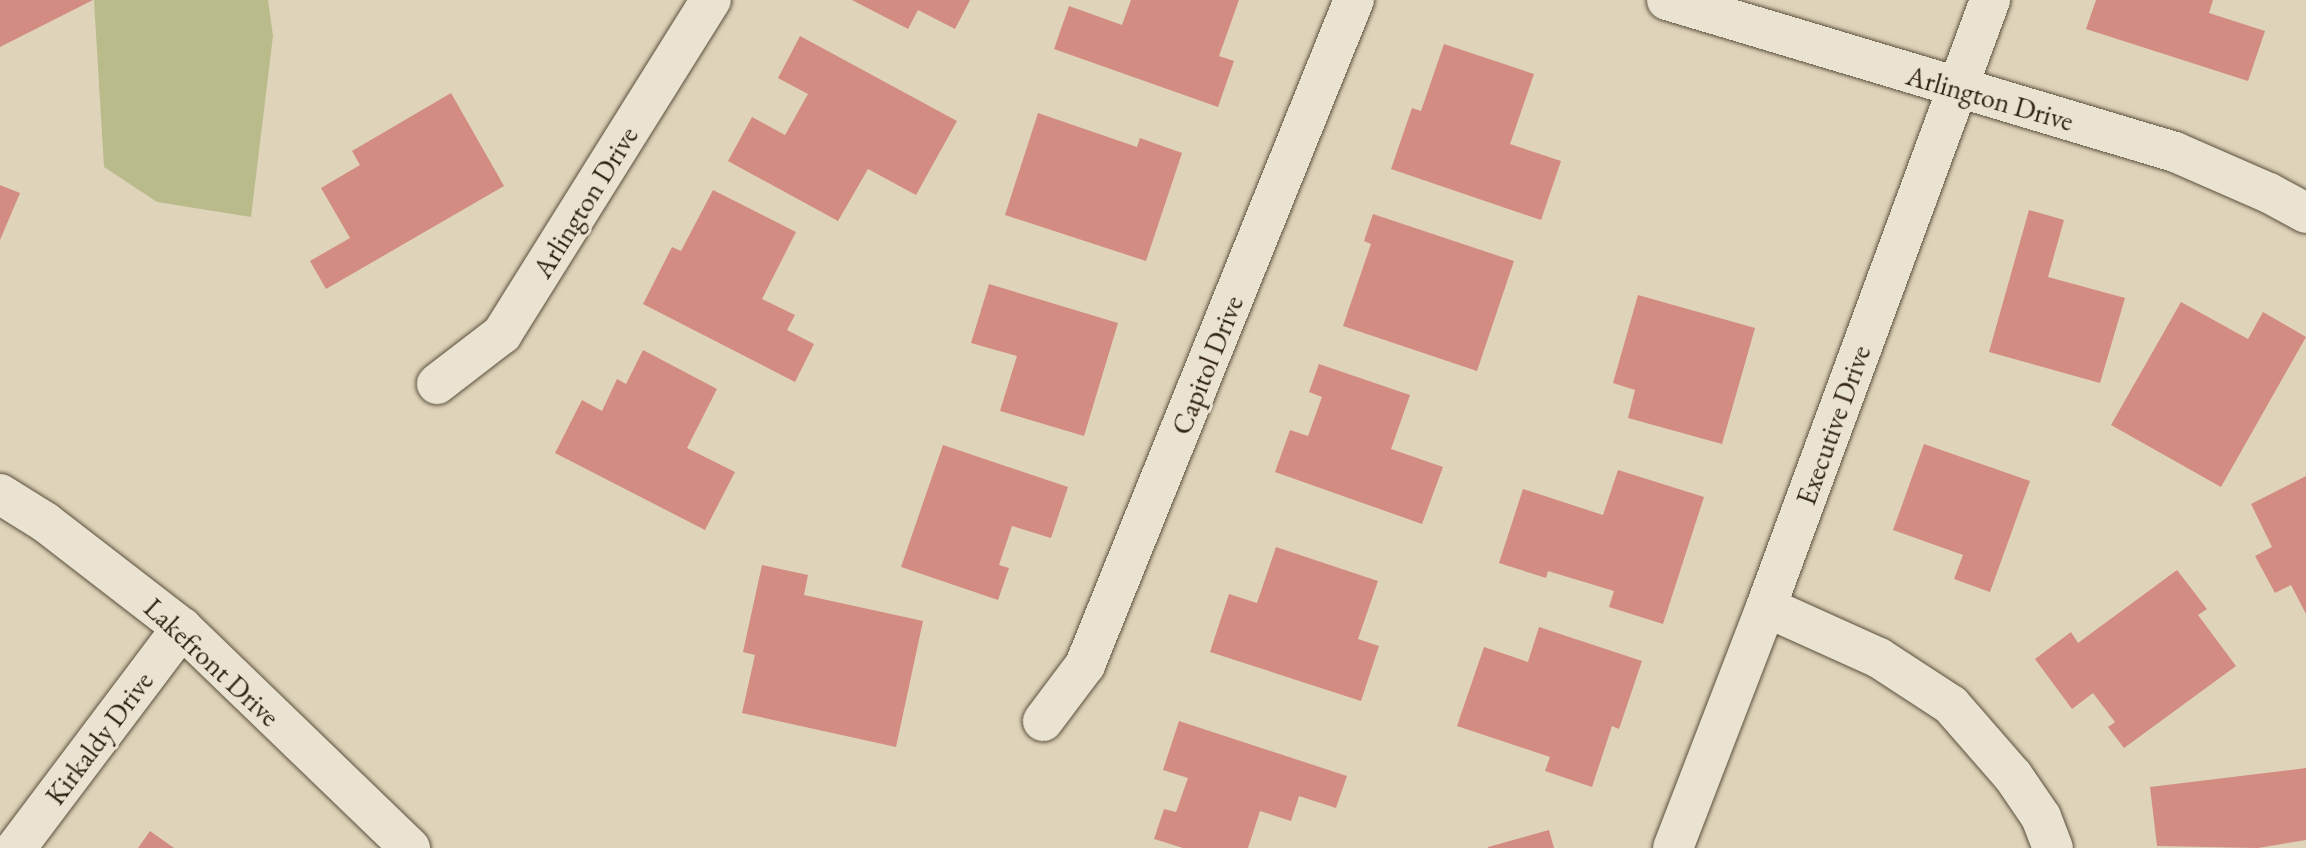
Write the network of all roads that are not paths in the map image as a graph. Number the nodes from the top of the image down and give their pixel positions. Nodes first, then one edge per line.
1 (711, 0) edge
2 (1354, 0) edge
3 (1667, 0) edge
4 (1990, 0) edge
5 (1956, 88) junction
6 (2306, 213) edge
7 (437, 384) dead end
8 (0, 494) edge
9 (1766, 607) junction
10 (182, 628) junction
11 (1043, 721) dead end
12 (16, 848) edge
13 (410, 848) edge
14 (1673, 848) edge
15 (2053, 848) edge

1 - 7 street, Arlington Drive
2 - 11 street, Capitol Drive
3 - 5 street, Arlington Drive
4 - 5 street, Executive Drive
5 - 6 street, Arlington Drive
5 - 9 street, Executive Drive
8 - 10 street, Lakefront Drive
9 - 14 street, Executive Drive
9 - 15 street
10 - 12 street, Kirkaldy Drive
10 - 13 street, Lakefront Drive

